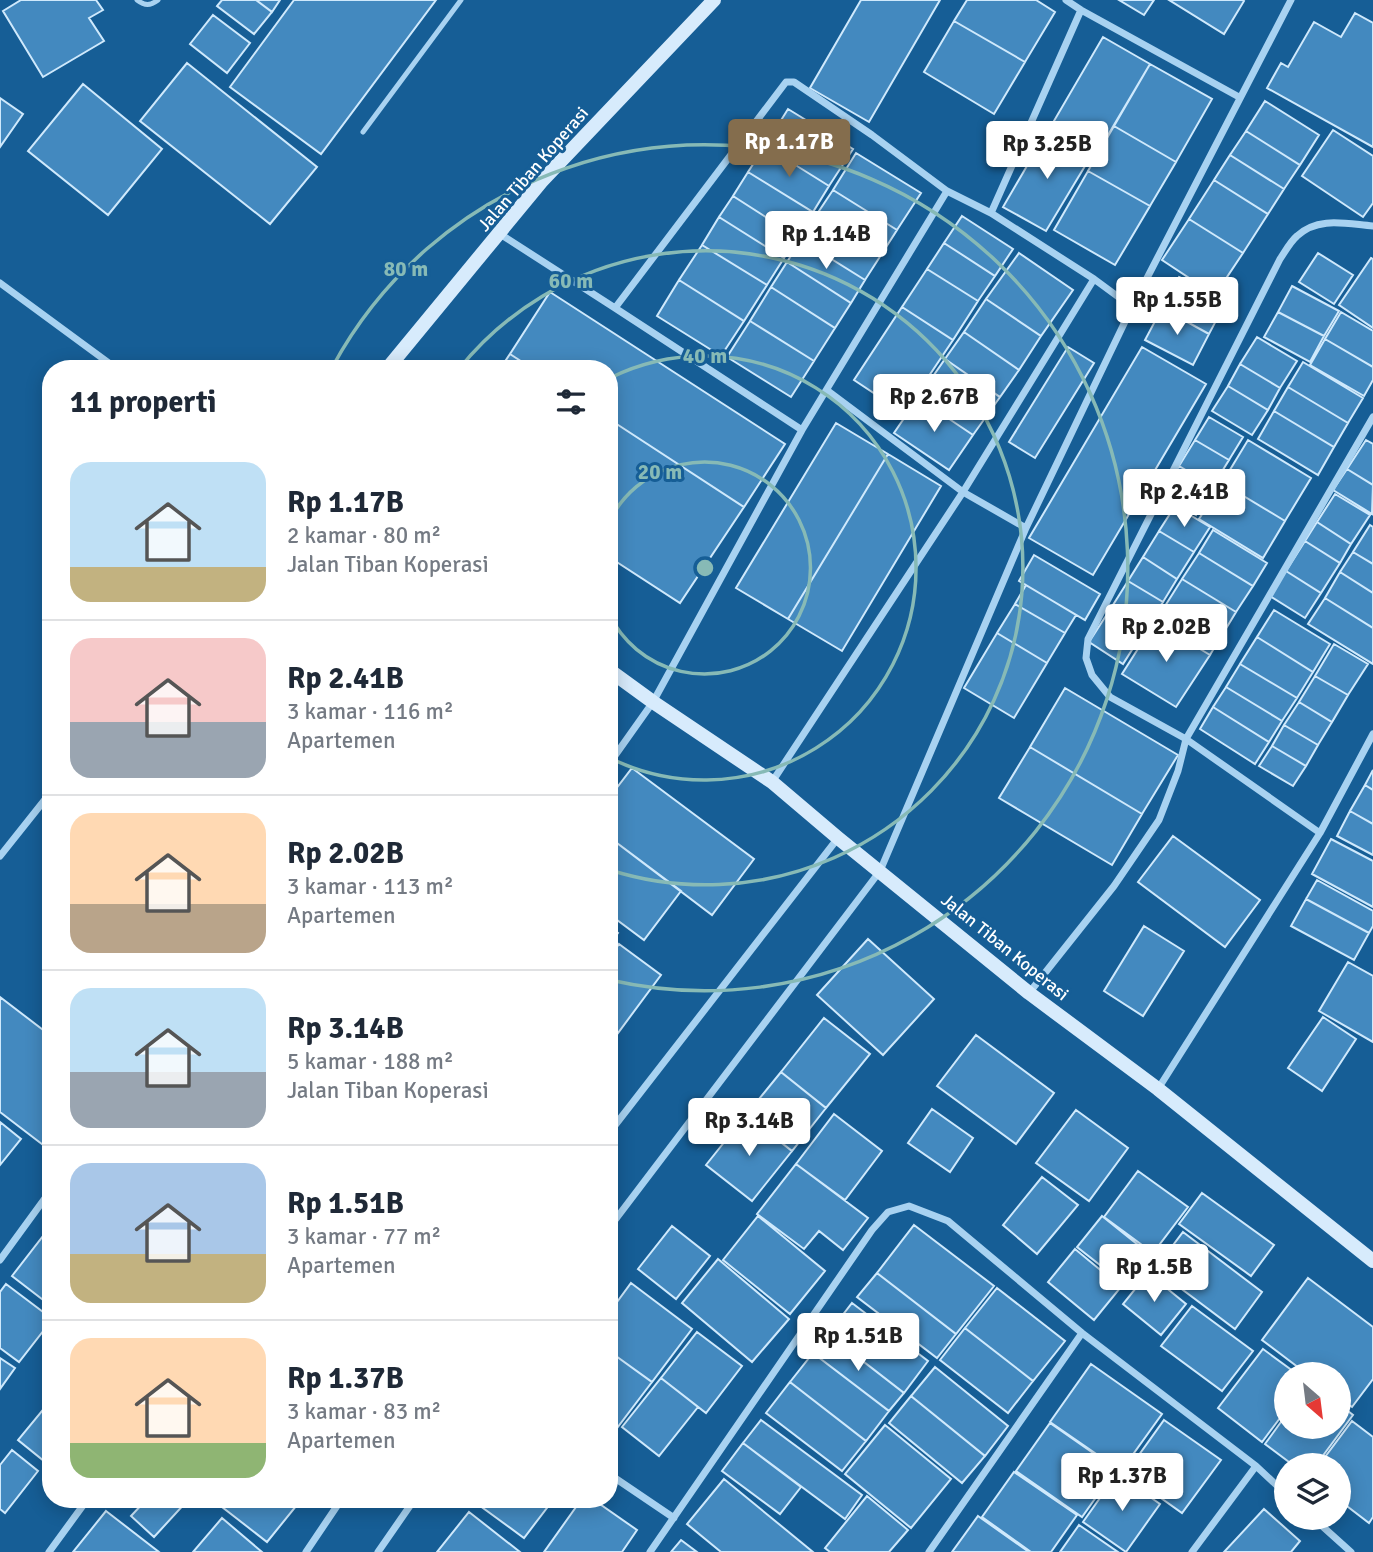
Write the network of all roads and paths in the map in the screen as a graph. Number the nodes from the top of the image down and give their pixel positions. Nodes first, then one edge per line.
1 (136, 0) edge
2 (158, 0) edge
3 (461, 0) edge
4 (714, 0) edge
5 (1066, 0) edge
6 (1291, 0) edge
7 (1081, 10) junction
8 (1239, 97) junction
9 (363, 132) dead end
10 (947, 191) junction
11 (991, 213) junction
12 (1373, 226) edge
13 (500, 234) junction
14 (1094, 279) junction
15 (0, 284) edge
16 (1132, 307) junction
17 (615, 308) junction
18 (105, 360) edge
19 (395, 360) edge
20 (828, 391) junction
21 (1373, 417) edge
22 (802, 430) junction
23 (963, 492) junction
24 (1026, 528) junction
25 (618, 677) edge
26 (653, 702) junction
27 (1373, 734) edge
28 (1186, 739) junction
29 (618, 751) edge
30 (772, 782) junction
31 (42, 803) edge
32 (1320, 833) junction
33 (838, 838) junction
34 (0, 856) edge
35 (880, 871) junction
36 (1029, 993) junction
37 (1158, 1089) junction
38 (618, 1121) edge
39 (42, 1202) edge
40 (618, 1216) edge
41 (0, 1259) edge
42 (1373, 1261) edge
43 (1083, 1333) junction
44 (1256, 1466) junction
45 (618, 1480) edge
46 (1274, 1482) edge
47 (81, 1508) edge
48 (336, 1508) edge
49 (408, 1508) edge
50 (674, 1518) junction
51 (1326, 1530) edge
52 (49, 1552) edge
53 (306, 1552) edge
54 (378, 1552) edge
55 (650, 1552) edge
56 (929, 1552) edge
57 (1192, 1552) edge
58 (1351, 1552) edge

1 - 2 lane
3 - 9 lane
4 - 13 street, Jalan Tiban Koperasi
5 - 7 street
6 - 8 street
7 - 8 street
7 - 11 street
8 - 16 street
10 - 11 street
10 - 17 street
10 - 20 street
11 - 14 street
12 - 28 street
13 - 17 street
13 - 19 street, Jalan Tiban Koperasi
14 - 16 street
14 - 23 street
15 - 18 street
16 - 24 street
17 - 22 street
20 - 22 street
20 - 23 street
21 - 28 street
22 - 26 street
23 - 24 street
23 - 30 street
24 - 35 street
25 - 26 street, Jalan Tiban Koperasi
26 - 29 street
26 - 30 street, Jalan Tiban Koperasi
27 - 32 street
28 - 32 street
28 - 36 street
30 - 33 street, Jalan Tiban Koperasi
31 - 34 street
32 - 37 street
33 - 35 street, Jalan Tiban Koperasi
33 - 38 street
35 - 36 street, Jalan Tiban Koperasi
35 - 40 street
36 - 37 street, Jalan Tiban Koperasi
37 - 42 street, Jalan Tiban Koperasi
39 - 41 street
43 - 44 street
43 - 50 street
43 - 56 street
44 - 46 street
44 - 57 street
45 - 50 street
47 - 52 street
48 - 53 street
49 - 54 street
50 - 55 street
51 - 58 street

